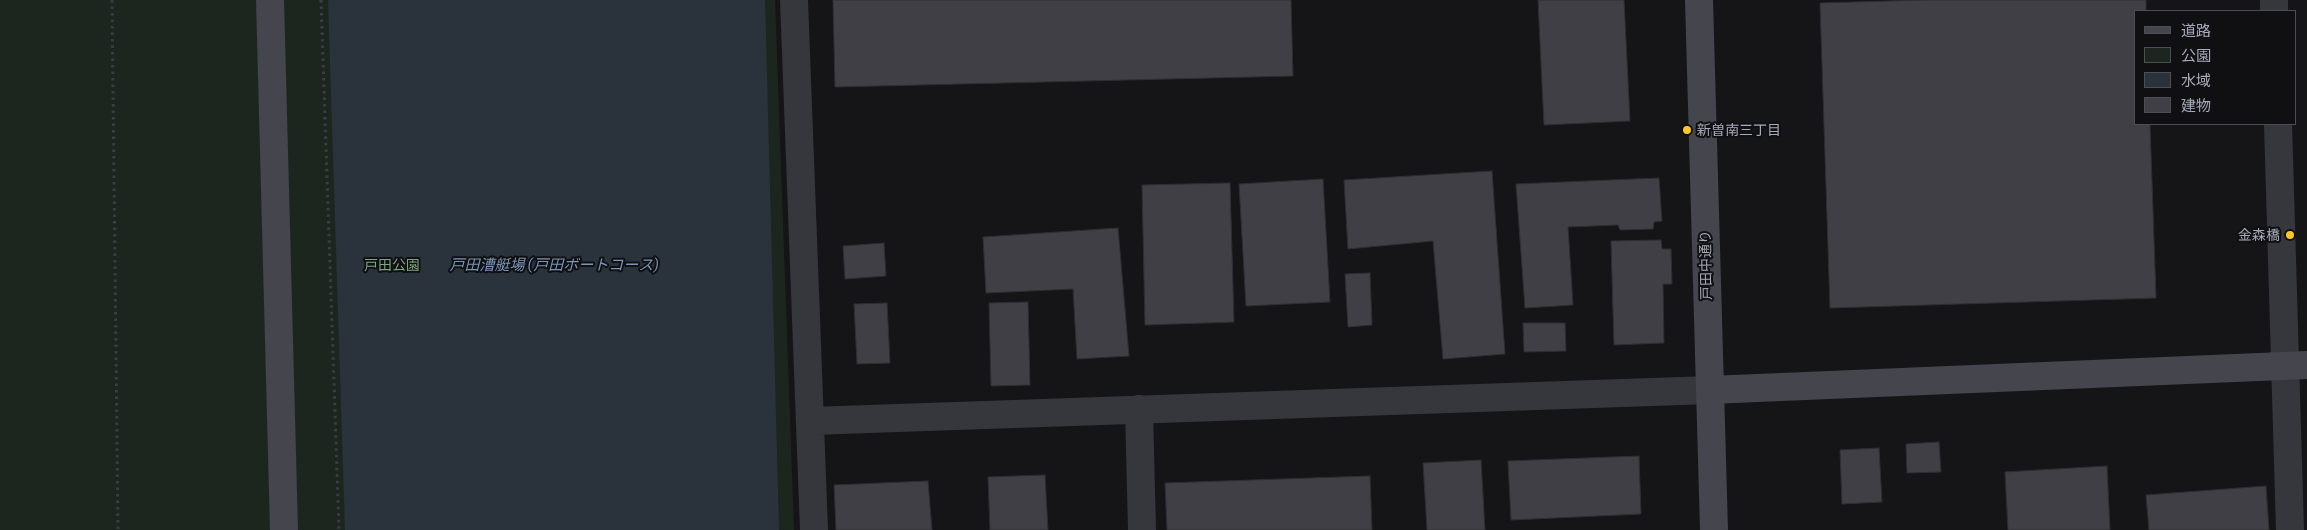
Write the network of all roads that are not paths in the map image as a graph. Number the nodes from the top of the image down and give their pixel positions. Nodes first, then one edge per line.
1 (270, 0) edge
2 (794, 0) edge
3 (1700, 0) edge
4 (2278, 125) edge
5 (2296, 365) edge
6 (1710, 390) junction
7 (1139, 409) junction
8 (811, 422) junction
9 (284, 530) edge
10 (814, 530) edge
11 (1142, 530) edge
12 (1714, 530) edge
13 (2290, 530) edge

1 - 9 street
2 - 8 street
3 - 6 street, 戸田中通り
4 - 5 street
5 - 6 street
5 - 13 street
6 - 7 street
6 - 12 street, 戸田中通り
7 - 8 street
7 - 11 street
8 - 10 street

